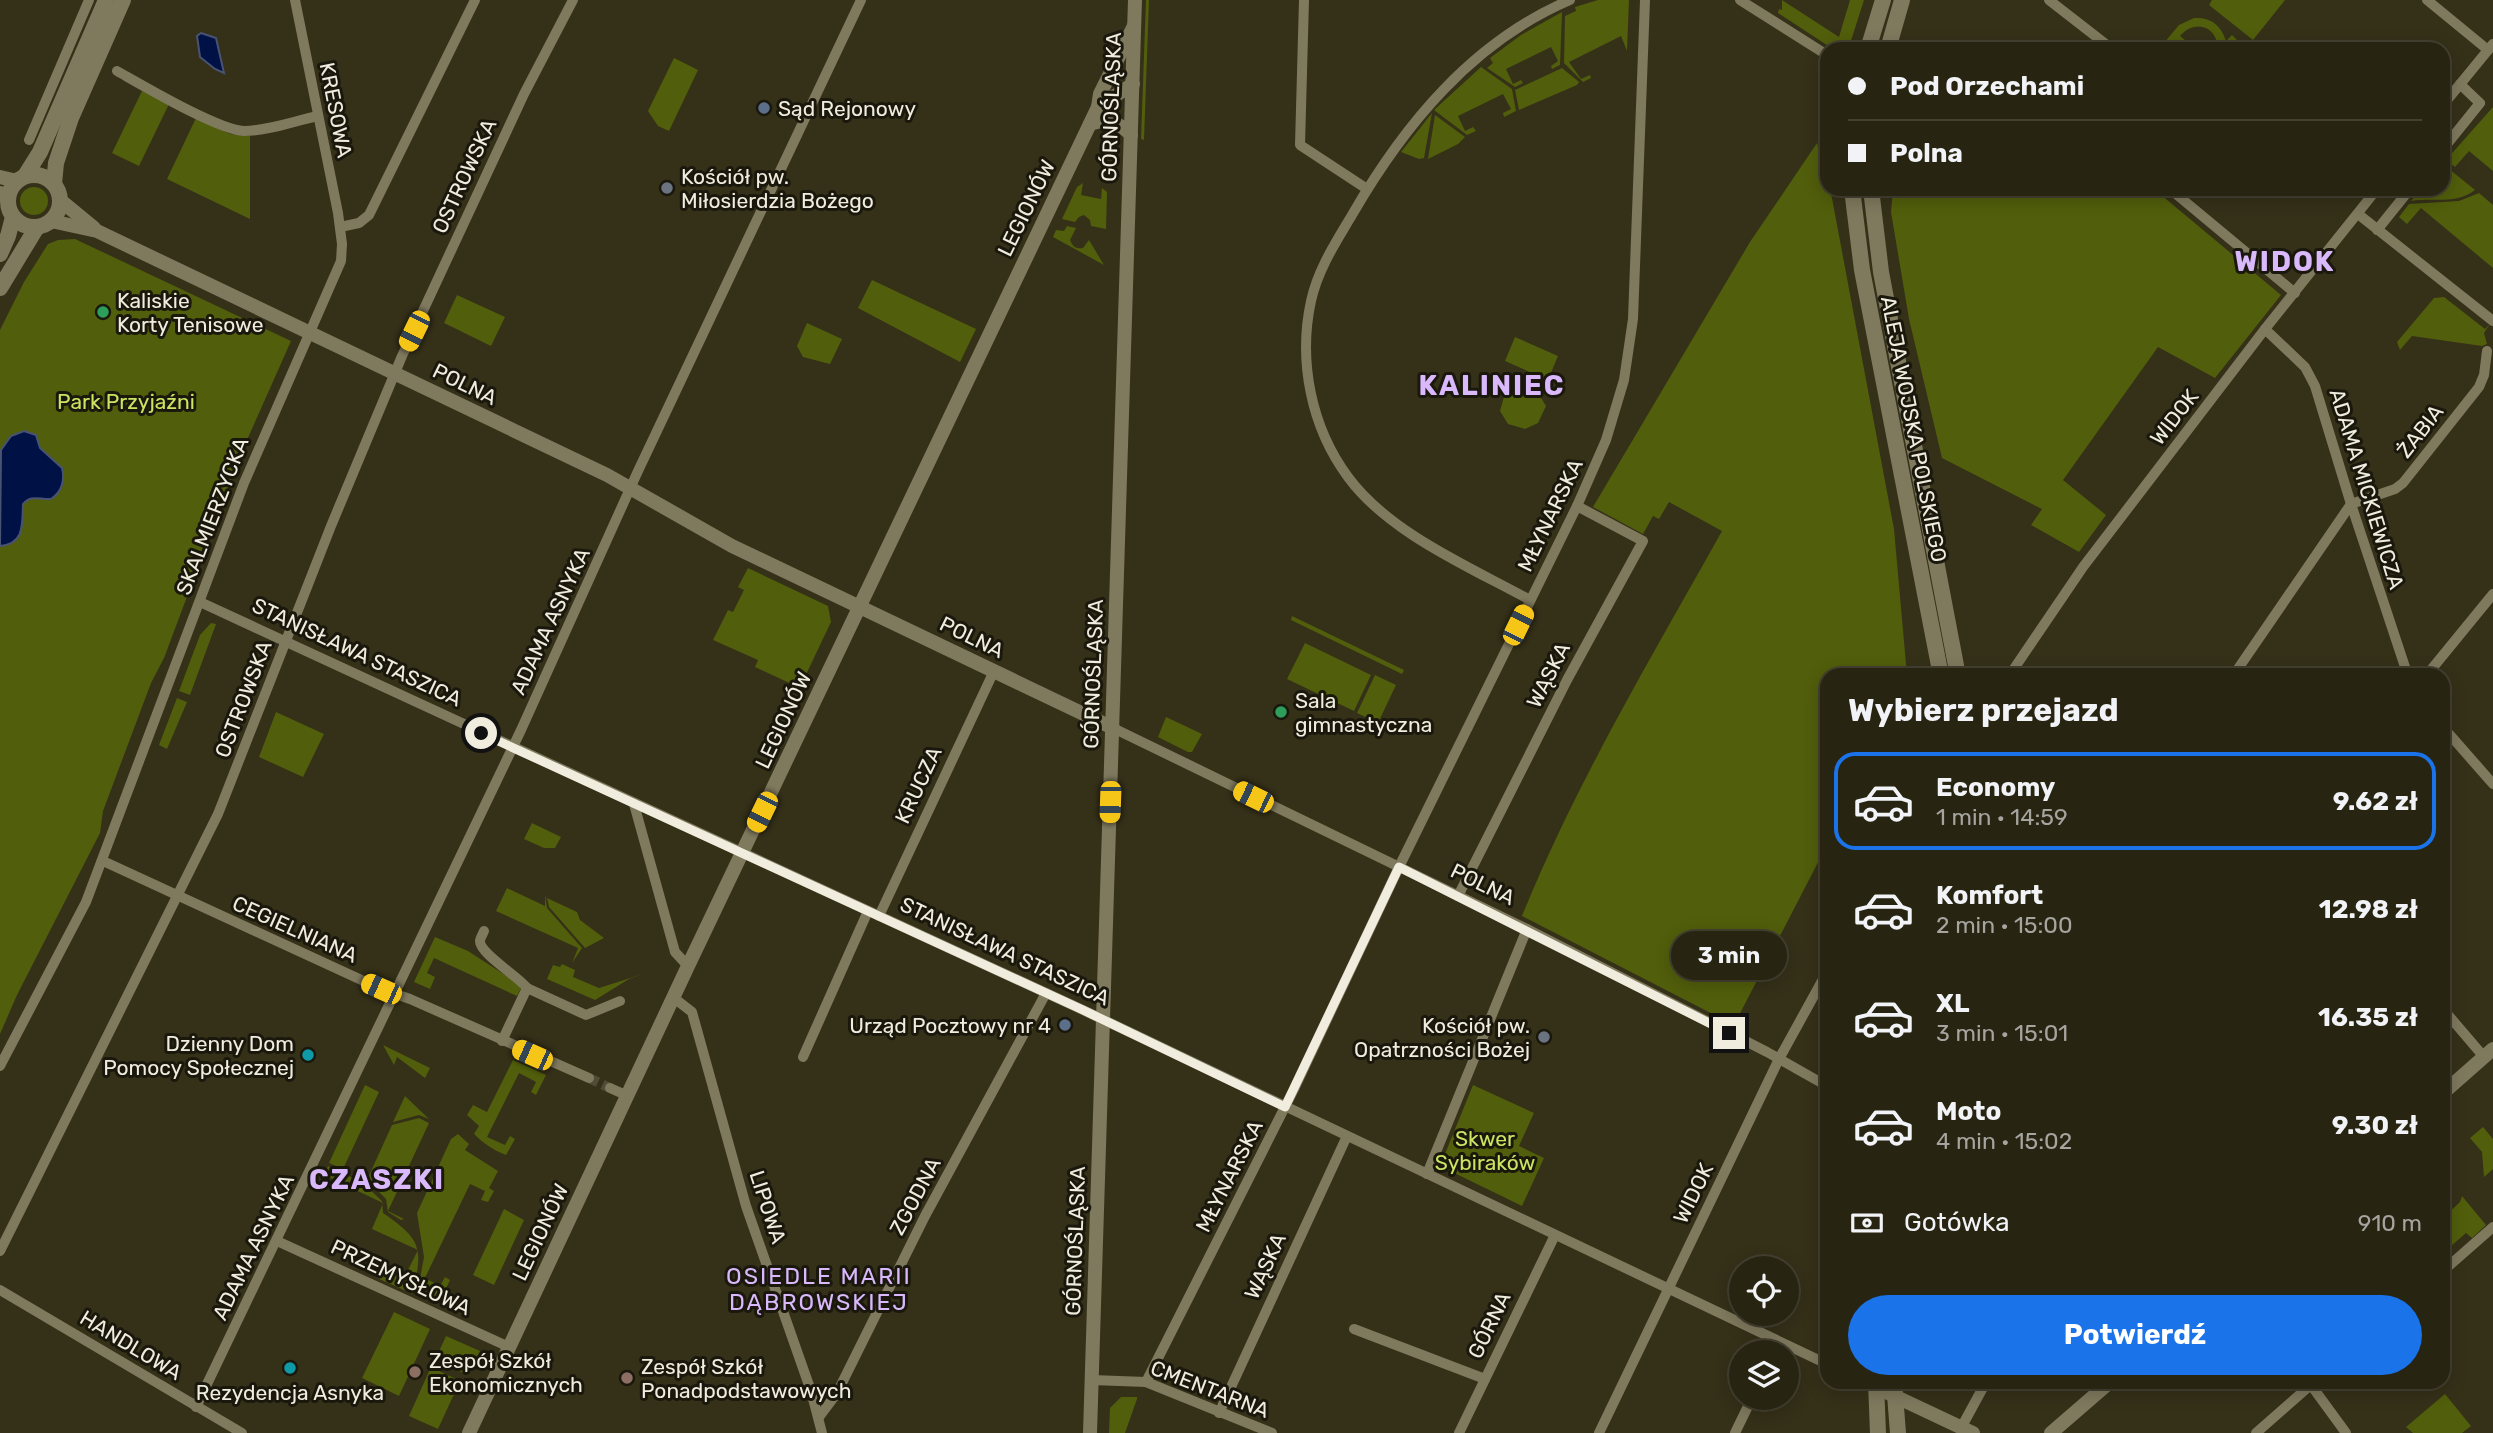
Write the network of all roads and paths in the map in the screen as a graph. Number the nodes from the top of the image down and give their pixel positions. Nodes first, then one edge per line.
1 (89, 0) edge
2 (106, 0) edge
3 (123, 0) edge
4 (295, 0) edge
5 (475, 0) edge
6 (573, 0) edge
7 (1135, 0) edge
8 (1304, 0) edge
9 (1570, 0) edge
10 (1645, 0) edge
11 (1740, 0) edge
12 (1883, 0) edge
13 (1902, 0) edge
14 (2049, 0) edge
15 (2427, 0) edge
16 (858, 1) edge
17 (1135, 26) junction
18 (1870, 42) edge
19 (1890, 42) edge
20 (2103, 42) edge
21 (2490, 47) edge
22 (1820, 51) edge
23 (117, 71) dead end
24 (1107, 81) junction
25 (2459, 84) junction
26 (1133, 85) junction
27 (2450, 96) edge
28 (1098, 107) junction
29 (318, 116) junction
30 (1090, 124) junction
31 (1131, 135) junction
32 (29, 140) dead end
33 (2450, 140) edge
34 (0, 177) edge
35 (21, 179) junction
36 (54, 184) junction
37 (1367, 189) junction
38 (4, 196) edge
39 (1853, 196) edge
40 (1872, 196) edge
41 (2178, 196) edge
42 (2372, 196) edge
43 (2404, 196) edge
44 (60, 200) junction
45 (2358, 214) junction
46 (13, 217) junction
47 (44, 224) junction
48 (340, 227) junction
49 (2377, 230) junction
50 (97, 231) junction
51 (0, 254) edge
52 (0, 288) edge
53 (2295, 293) junction
54 (2493, 321) edge
55 (2265, 329) junction
56 (310, 333) junction
57 (2487, 351) dead end
58 (395, 373) junction
59 (632, 488) junction
60 (2351, 504) junction
61 (1577, 506) junction
62 (2493, 594) edge
63 (1530, 600) junction
64 (200, 602) junction
65 (860, 607) junction
66 (286, 642) junction
67 (1939, 668) edge
68 (1956, 668) edge
69 (2014, 668) edge
70 (2239, 668) edge
71 (2405, 668) edge
72 (2433, 668) edge
73 (994, 671) junction
74 (1113, 728) junction
75 (2450, 735) edge
76 (510, 747) junction
77 (2493, 784) edge
78 (634, 804) junction
79 (743, 854) junction
80 (103, 861) junction
81 (1399, 867) junction
82 (1458, 895) junction
83 (177, 897) junction
84 (868, 911) junction
85 (879, 916) junction
86 (1527, 929) junction
87 (484, 931) dead end
88 (688, 967) junction
89 (1820, 985) edge
90 (527, 988) junction
91 (1046, 993) junction
92 (394, 994) junction
93 (674, 998) junction
94 (620, 1001) dead end
95 (2450, 1016) edge
96 (1103, 1020) junction
97 (502, 1041) junction
98 (2489, 1053) edge
99 (803, 1056) dead end
100 (1779, 1059) junction
101 (0, 1066) edge
102 (589, 1078) tunnel mouth
103 (1820, 1082) edge
104 (2450, 1087) edge
105 (610, 1088) tunnel mouth
106 (628, 1096) junction
107 (1285, 1107) junction
108 (1347, 1136) junction
109 (1427, 1174) junction
110 (2493, 1227) edge
111 (1555, 1235) junction
112 (277, 1241) junction
113 (0, 1251) edge
114 (2450, 1264) edge
115 (1668, 1288) junction
116 (0, 1290) edge
117 (1354, 1329) dead end
118 (1778, 1340) edge
119 (509, 1348) junction
120 (1799, 1350) edge
121 (1820, 1361) edge
122 (1485, 1379) junction
123 (1092, 1380) junction
124 (1146, 1382) junction
125 (1873, 1389) edge
126 (1895, 1389) edge
127 (1983, 1389) edge
128 (2102, 1389) edge
129 (2307, 1389) edge
130 (2316, 1389) edge
131 (196, 1407) junction
132 (1746, 1410) edge
133 (1219, 1413) junction
134 (819, 1417) junction
135 (1967, 1430) edge
136 (242, 1433) edge
137 (469, 1433) edge
138 (822, 1433) edge
139 (1090, 1433) edge
140 (1272, 1433) edge
141 (1459, 1433) edge
142 (1599, 1433) edge
143 (1735, 1433) edge
144 (1878, 1433) edge
145 (1898, 1433) edge
146 (2051, 1433) edge
147 (2256, 1433) edge
148 (2346, 1433) edge

1 - 32 street
2 - 35 main road
3 - 36 main road
4 - 29 street, KRESOWA
5 - 48 street
6 - 58 street, OSTROWSKA
7 - 17 street, GÓRNOŚLĄSKA
8 - 37 street
9 - 37 street
10 - 61 street, MŁYNARSKA
11 - 22 street
12 - 18 main road
13 - 19 main road
14 - 20 street
15 - 21 street
16 - 59 street, ADAMA ASNYKA
17 - 24 street, LEGIONÓW
17 - 26 street, GÓRNOŚLĄSKA
21 - 25 street
23 - 29 street
24 - 26 street
24 - 28 street, LEGIONÓW
25 - 27 street
25 - 33 street
26 - 28 street
26 - 31 street, GÓRNOŚLĄSKA
28 - 30 street, LEGIONÓW
29 - 48 street, KRESOWA
30 - 31 street
30 - 65 street, LEGIONÓW
31 - 74 street, GÓRNOŚLĄSKA
34 - 35 street
35 - 36 main road
35 - 38 main road
36 - 44 main road
37 - 63 street
38 - 46 main road
39 - 67 main road, ALEJA WOJSKA POLSKIEGO
40 - 68 main road, ALEJA WOJSKA POLSKIEGO
41 - 53 street
42 - 45 street, WIDOK
43 - 49 street
44 - 47 main road
44 - 50 street, POLNA
45 - 49 street
45 - 53 street, WIDOK
46 - 47 main road
46 - 51 main road
47 - 50 street, POLNA
47 - 52 main road
48 - 56 street, SKALMIERZYCKA
49 - 54 street
50 - 56 street, POLNA
53 - 55 street, WIDOK
55 - 60 street, ADAMA MICKIEWICZA
55 - 69 street, WIDOK
56 - 58 street, POLNA
56 - 64 street, SKALMIERZYCKA
57 - 60 street, ŻABIA
58 - 59 street, POLNA
58 - 66 street, OSTROWSKA
59 - 65 street, POLNA
59 - 76 street, ADAMA ASNYKA
60 - 70 street
60 - 71 street, ADAMA MICKIEWICZA
61 - 63 street, MŁYNARSKA
61 - 82 street, WĄSKA
62 - 72 street
63 - 81 street, MŁYNARSKA
64 - 66 street, STANISŁAWA STASZICA
64 - 80 street, SKALMIERZYCKA
65 - 73 street, POLNA
65 - 79 street, LEGIONÓW
66 - 76 street, STANISŁAWA STASZICA
66 - 83 street, OSTROWSKA
73 - 74 street, POLNA
73 - 85 street, KRUCZA
74 - 81 street, POLNA
74 - 96 street, GÓRNOŚLĄSKA
75 - 77 street
76 - 78 street, STANISŁAWA STASZICA
76 - 92 street, ADAMA ASNYKA
78 - 79 street, STANISŁAWA STASZICA
78 - 88 street
79 - 84 street, STANISŁAWA STASZICA
79 - 88 street, LEGIONÓW
80 - 83 street, CEGIELNIANA
80 - 101 street, SKALMIERZYCKA
81 - 82 street, POLNA
81 - 107 street, MŁYNARSKA
82 - 86 street, POLNA
83 - 92 street, CEGIELNIANA
83 - 113 street, OSTROWSKA
84 - 85 street, STANISŁAWA STASZICA
84 - 99 street
85 - 91 street, STANISŁAWA STASZICA
86 - 100 street, POLNA
86 - 109 street
87 - 90 street
88 - 93 street, LEGIONÓW
89 - 100 street, WIDOK
90 - 94 street
90 - 97 street
91 - 96 street, STANISŁAWA STASZICA
91 - 134 street, ZGODNA
92 - 97 street, CEGIELNIANA
92 - 112 street, ADAMA ASNYKA
93 - 106 street, LEGIONÓW
93 - 134 street, LIPOWA
95 - 98 street
96 - 107 street, STANISŁAWA STASZICA
96 - 123 street, GÓRNOŚLĄSKA
97 - 102 street, CEGIELNIANA
98 - 104 street
100 - 103 street, POLNA
100 - 115 street, WIDOK
105 - 106 street
106 - 119 street, LEGIONÓW
107 - 108 street, STANISŁAWA STASZICA
107 - 124 street, MŁYNARSKA
108 - 109 street, STANISŁAWA STASZICA
108 - 133 street, WĄSKA
109 - 111 street, STANISŁAWA STASZICA
110 - 114 street
111 - 115 street, STANISŁAWA STASZICA
111 - 122 street, GÓRNA
112 - 119 street, PRZEMYSŁOWA
112 - 131 street, ADAMA ASNYKA
115 - 118 street, STANISŁAWA STASZICA
115 - 142 street, WIDOK
116 - 131 street, HANDLOWA
117 - 122 street
119 - 137 street, LEGIONÓW
120 - 121 street, STANISŁAWA STASZICA
122 - 141 street, GÓRNA
123 - 124 street, CMENTARNA
123 - 139 street, GÓRNOŚLĄSKA
124 - 133 street, CMENTARNA
125 - 144 main road
126 - 135 street
126 - 145 main road
127 - 135 street
128 - 146 street
129 - 147 street
130 - 148 street
131 - 136 street, HANDLOWA
132 - 143 street
133 - 140 street, CMENTARNA
134 - 138 street, LIPOWA

